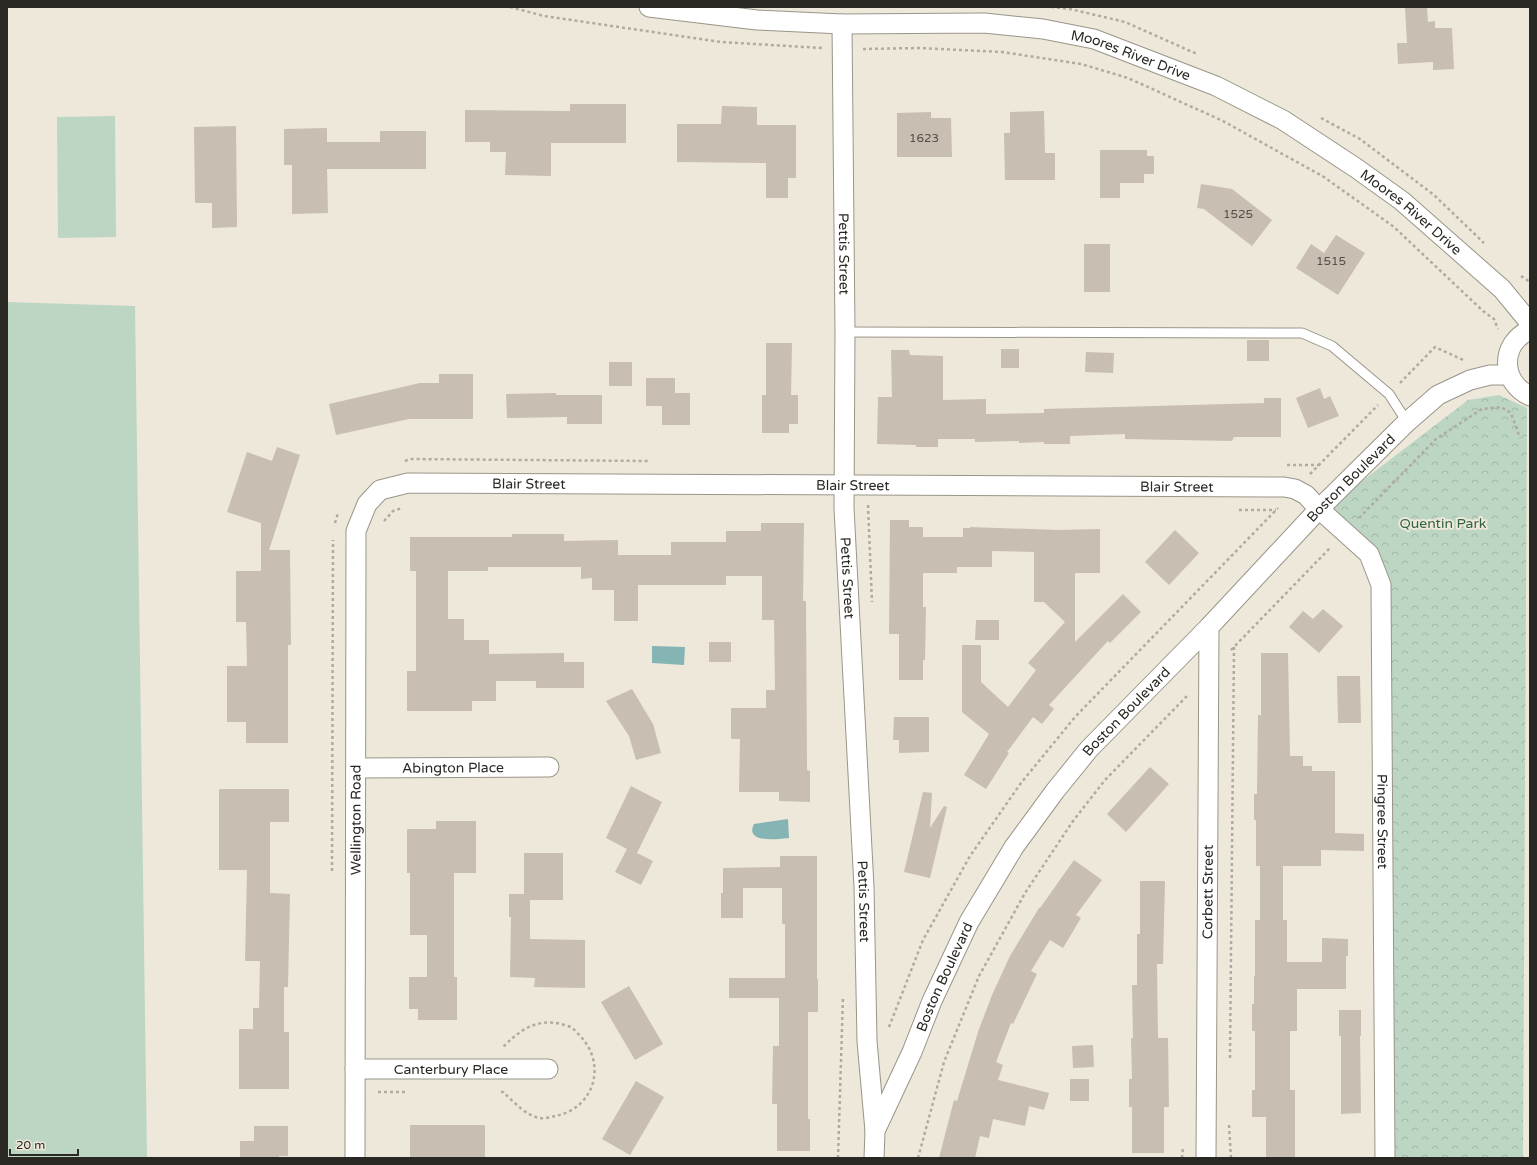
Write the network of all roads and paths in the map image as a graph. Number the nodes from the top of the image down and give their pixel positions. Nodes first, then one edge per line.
1 (648, 7) edge
2 (842, 24) junction
3 (1530, 323) edge
4 (1530, 330) edge
5 (845, 332) junction
6 (1509, 375) junction
7 (1530, 396) edge
8 (1407, 422) junction
9 (1520, 438) dead end
10 (403, 461) dead end
11 (649, 461) dead end
12 (1280, 464) dead end
13 (1320, 465) dead end
14 (844, 484) junction
15 (380, 490) joint
16 (341, 507) dead end
17 (405, 507) dead end
18 (844, 508) junction
19 (868, 508) dead end
20 (1319, 509) junction
21 (1236, 510) dead end
22 (1276, 510) dead end
23 (383, 523) dead end
24 (334, 526) dead end
25 (1345, 532) junction
26 (333, 539) dead end
27 (1209, 627) junction
28 (1234, 647) junction
29 (1209, 673) junction
30 (550, 767) dead end
31 (356, 768) junction
32 (332, 871) dead end
33 (1230, 1060) dead end
34 (355, 1069) junction
35 (378, 1069) junction
36 (548, 1069) dead end
37 (378, 1100) dead end
38 (1229, 1124) dead end
39 (875, 1131) junction
40 (355, 1158) edge
41 (874, 1158) edge
42 (918, 1158) edge
43 (1206, 1158) edge
44 (1231, 1158) edge
45 (1385, 1158) edge

1 - 2 street, Moores River Drive
2 - 3 street, Moores River Drive
2 - 5 street, Pettis Street
4 - 6 street
5 - 8 lane
5 - 14 street, Pettis Street
6 - 7 street
6 - 8 street, Boston Boulevard
8 - 20 street, Boston Boulevard
9 - 25 path
10 - 11 path
12 - 13 path
14 - 15 street, Blair Street
14 - 18 street, Pettis Street
14 - 20 street, Blair Street
15 - 31 street, Wellington Road
16 - 24 path
17 - 23 path
18 - 19 path
18 - 39 street, Pettis Street
20 - 25 street, Pingree Street
20 - 27 street, Boston Boulevard
21 - 22 path
25 - 28 path
25 - 45 street, Pingree Street
26 - 32 path
27 - 29 street, Corbett Street
27 - 39 street, Boston Boulevard
28 - 29 path
28 - 33 path
29 - 42 path
29 - 43 street, Corbett Street
30 - 31 street, Abington Place
31 - 34 street, Wellington Road
34 - 35 street, Canterbury Place
34 - 40 street, Wellington Road
35 - 36 street, Canterbury Place
35 - 37 path
38 - 44 path
39 - 41 street, Boston Boulevard

